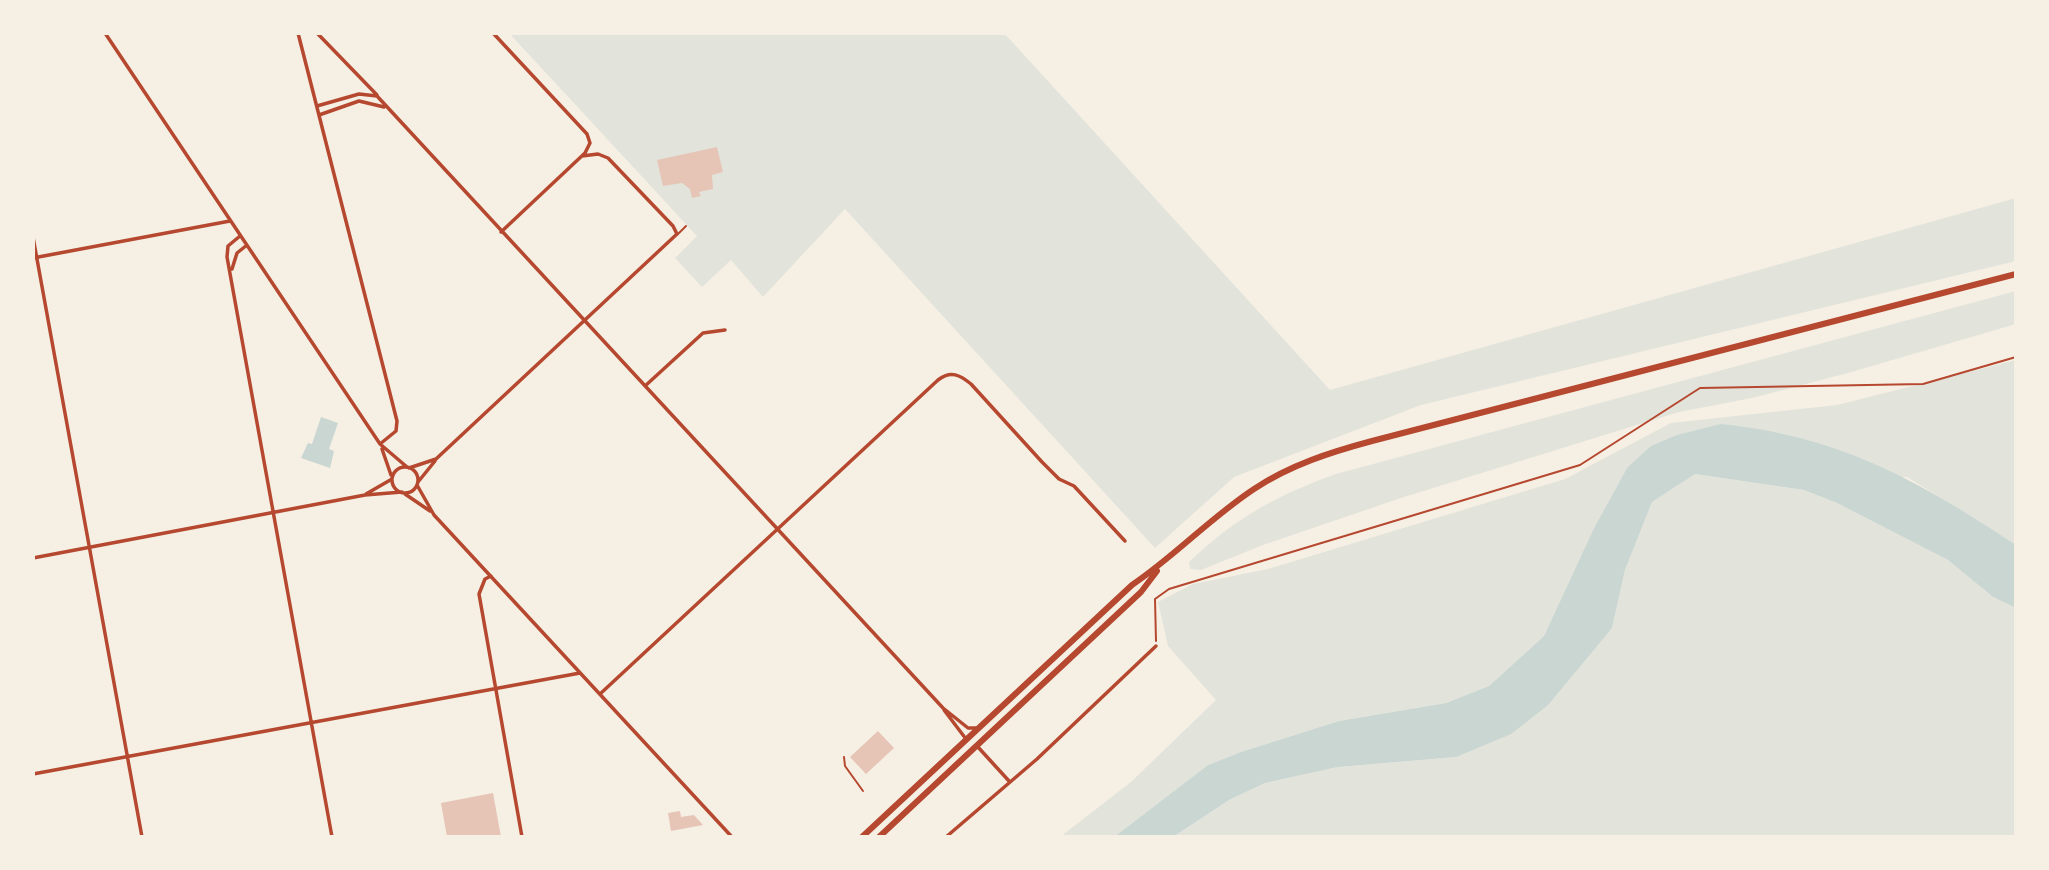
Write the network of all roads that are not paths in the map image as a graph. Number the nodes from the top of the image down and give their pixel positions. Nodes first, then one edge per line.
1 (105, 33) edge
2 (299, 33) edge
3 (317, 33) edge
4 (493, 33) edge
5 (317, 106) junction
6 (386, 108) junction
7 (319, 115) junction
8 (582, 156) junction
9 (230, 221) junction
10 (686, 226) dead end
11 (501, 232) junction
12 (677, 234) junction
13 (240, 236) junction
14 (33, 237) edge
15 (247, 245) junction
16 (35, 257) edge
17 (231, 271) junction
18 (2016, 274) edge
19 (584, 322) junction
20 (725, 330) dead end
21 (645, 386) junction
22 (380, 444) junction
23 (441, 455) junction
24 (408, 468) junction
25 (392, 478) junction
26 (417, 484) junction
27 (402, 493) junction
28 (365, 495) junction
29 (274, 512) junction
30 (434, 515) junction
31 (778, 530) junction
32 (1125, 541) dead end
33 (89, 547) junction
34 (33, 558) edge
35 (1163, 564) junction
36 (491, 576) junction
37 (1156, 646) road end
38 (580, 673) junction
39 (494, 690) junction
40 (600, 694) junction
41 (943, 708) junction
42 (312, 723) junction
43 (981, 726) junction
44 (966, 739) junction
45 (977, 747) junction
46 (127, 757) junction
47 (844, 757) dead end
48 (33, 774) edge
49 (1009, 782) junction
50 (863, 790) dead end
51 (142, 837) edge
52 (332, 837) edge
53 (522, 837) edge
54 (732, 837) edge
55 (862, 837) edge
56 (880, 837) edge
57 (946, 837) edge

1 - 9 street
2 - 5 street
3 - 6 street
4 - 8 street
5 - 6 street
5 - 7 street
6 - 7 street
6 - 11 street
7 - 22 street
8 - 11 street
8 - 12 street
9 - 13 street
9 - 16 street
10 - 12 lane
11 - 19 street
12 - 19 street
13 - 15 street
13 - 17 street
14 - 16 street
15 - 17 street
15 - 22 street
16 - 33 street
17 - 29 street
18 - 35 highway
19 - 21 street
19 - 23 street
20 - 21 street
21 - 31 street
22 - 24 street
22 - 25 street
23 - 24 street
23 - 26 street
24 - 25 street
24 - 26 street
25 - 27 street
25 - 28 street
26 - 27 street
26 - 30 street
27 - 28 street
27 - 30 street
28 - 29 street
29 - 33 street
29 - 42 street
30 - 36 street
31 - 32 street
31 - 40 street
31 - 41 street
33 - 34 street
33 - 46 street
35 - 43 highway
35 - 45 highway
36 - 38 street
36 - 39 street
37 - 49 street
38 - 39 street
38 - 40 street
39 - 42 street
39 - 53 street
40 - 54 street
41 - 43 street
41 - 44 street
42 - 46 street
42 - 52 street
43 - 44 highway
44 - 45 highway
44 - 55 highway
45 - 49 street
45 - 56 highway
46 - 48 street
46 - 51 street
47 - 50 lane
49 - 57 street

